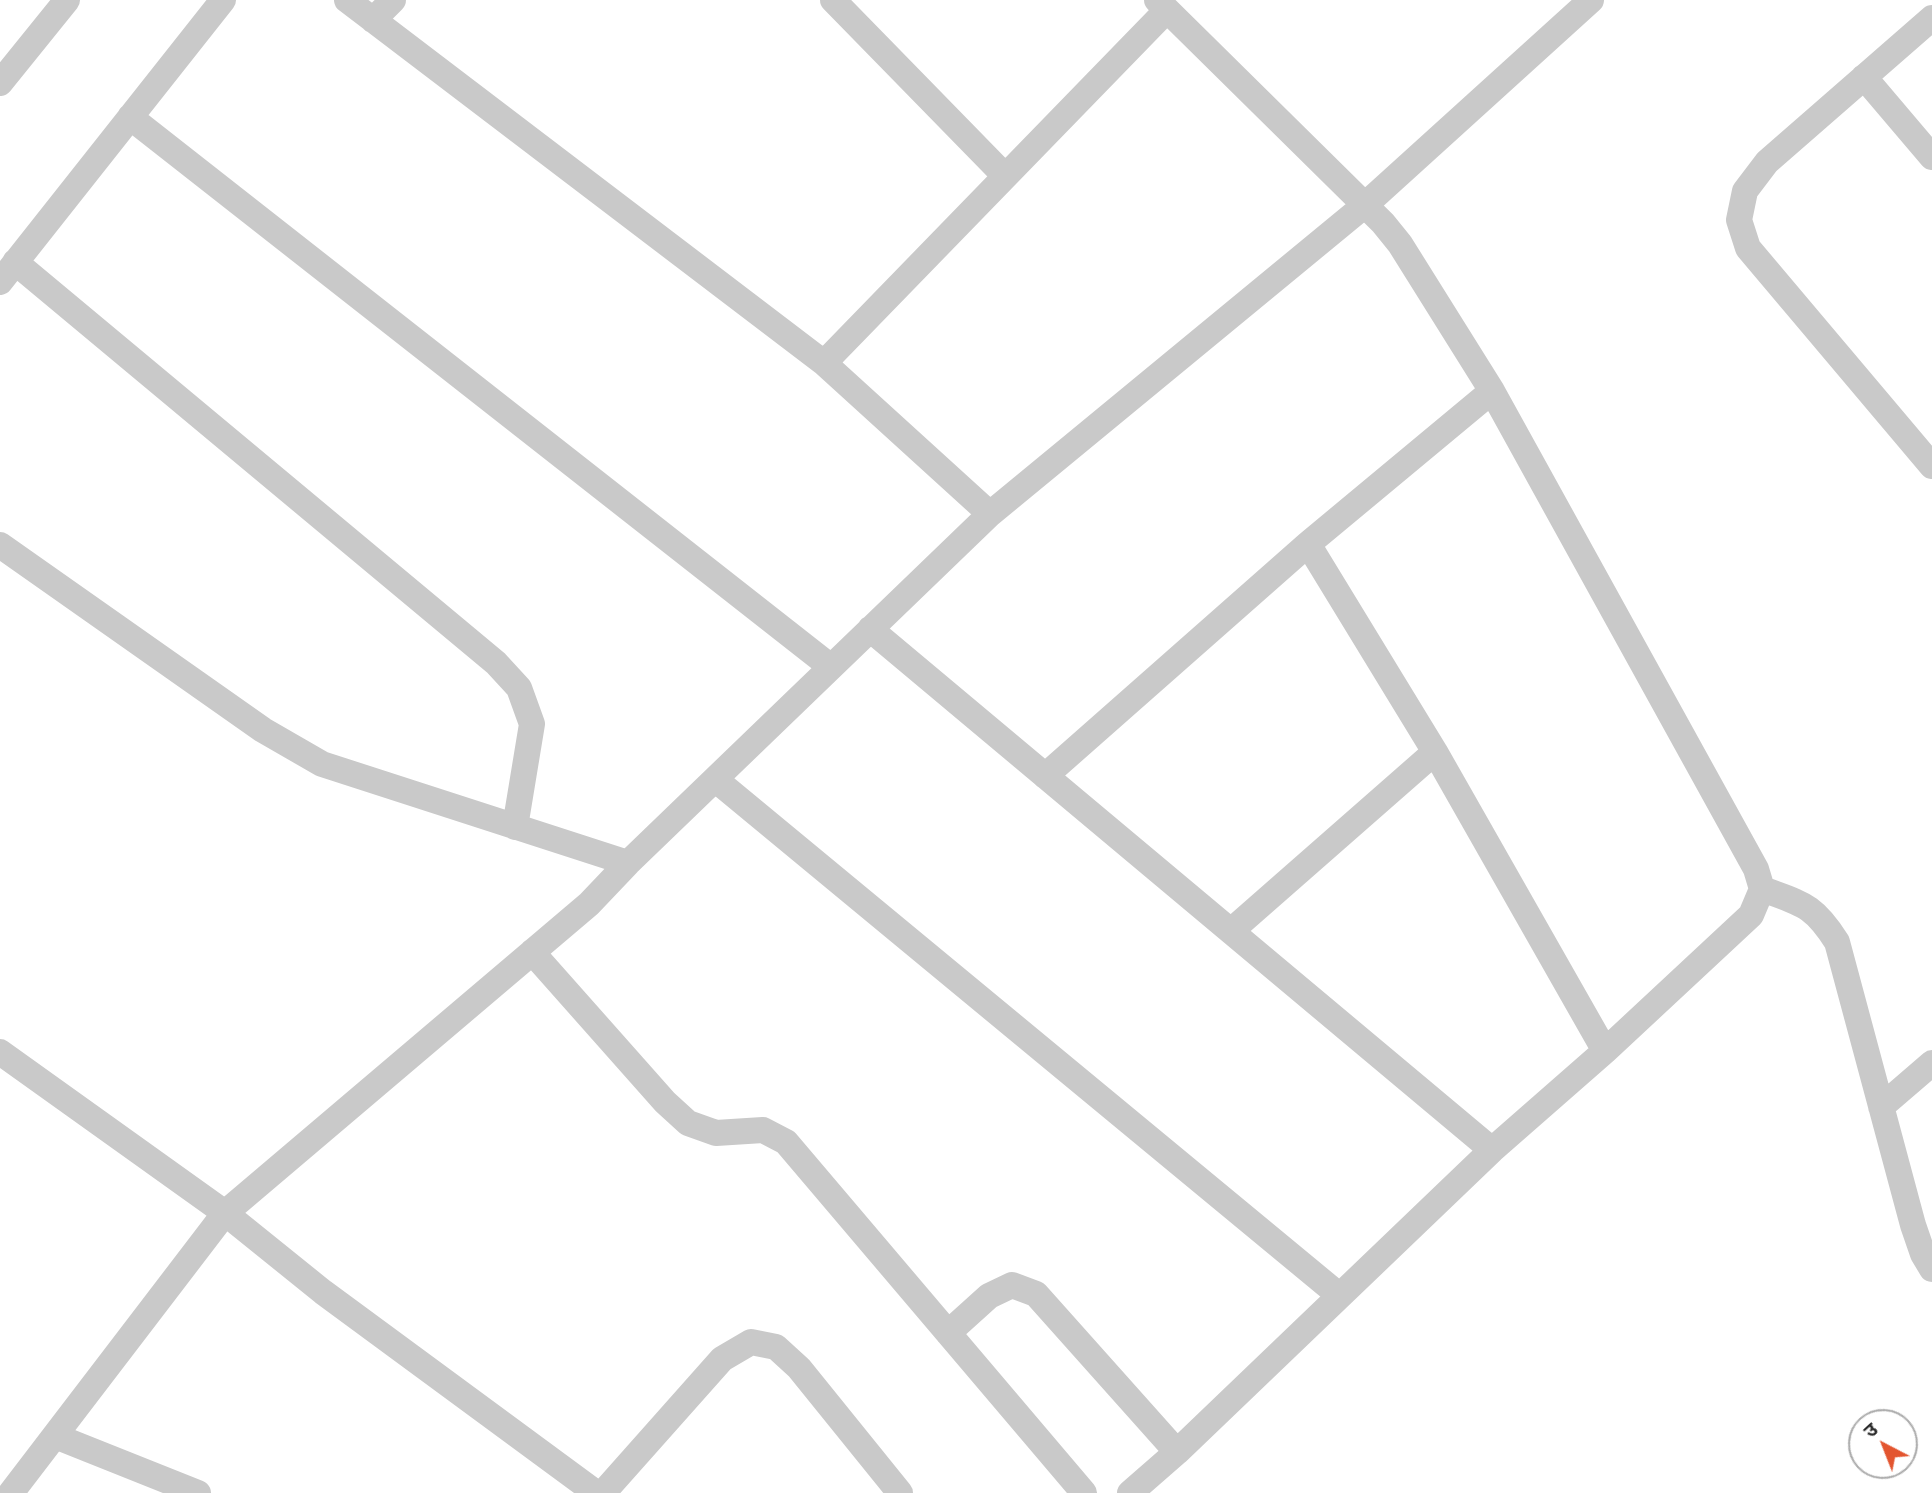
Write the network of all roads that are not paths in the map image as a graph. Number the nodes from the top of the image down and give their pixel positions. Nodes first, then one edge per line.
1 (67, 0) edge
2 (223, 0) edge
3 (347, 0) edge
4 (393, 0) edge
5 (833, 0) edge
6 (1591, 0) edge
7 (1162, 5) edge
8 (1932, 18) edge
9 (373, 20) junction
10 (1864, 77) junction
11 (0, 83) edge
12 (130, 117) junction
13 (1932, 157) edge
14 (1005, 176) junction
15 (1365, 205) junction
16 (8, 272) edge
17 (824, 363) junction
18 (1492, 391) junction
19 (1932, 466) edge
20 (990, 514) junction
21 (1308, 544) junction
22 (0, 545) edge
23 (870, 629) junction
24 (831, 667) junction
25 (1434, 752) junction
26 (1045, 776) junction
27 (716, 780) junction
28 (515, 827) junction
29 (628, 863) junction
30 (1762, 889) junction
31 (1231, 931) junction
32 (532, 952) junction
33 (1605, 1051) junction
34 (0, 1052) edge
35 (1932, 1063) edge
36 (1881, 1107) junction
37 (1492, 1150) junction
38 (225, 1213) junction
39 (1932, 1269) edge
40 (1340, 1296) junction
41 (948, 1333) junction
42 (55, 1436) junction
43 (1177, 1452) junction
44 (11, 1493) edge
45 (198, 1493) edge
46 (596, 1493) edge
47 (603, 1493) edge
48 (900, 1493) edge
49 (1084, 1493) edge
50 (1130, 1493) edge

1 - 11 street
2 - 12 street
3 - 9 street
4 - 9 street
5 - 14 street
6 - 15 street
7 - 14 street
7 - 15 street
8 - 10 street
9 - 17 street
10 - 13 street
10 - 19 street
12 - 16 street
12 - 24 street
14 - 17 street
15 - 18 street
15 - 20 street
16 - 28 street
17 - 20 street
18 - 21 street
18 - 30 street
20 - 23 street
21 - 25 street
21 - 26 street
22 - 28 street
23 - 24 street
23 - 26 street
24 - 27 street
25 - 31 street
25 - 33 street
26 - 31 street
27 - 29 street
27 - 40 street
28 - 29 street
29 - 32 street
30 - 33 street
30 - 36 street
31 - 37 street
32 - 38 street
32 - 41 street
33 - 37 street
34 - 38 street
35 - 36 street
36 - 39 street
37 - 40 street
38 - 42 street
38 - 46 street
40 - 43 street
41 - 43 street
41 - 49 street
42 - 44 street
42 - 45 street
43 - 50 street
47 - 48 street

